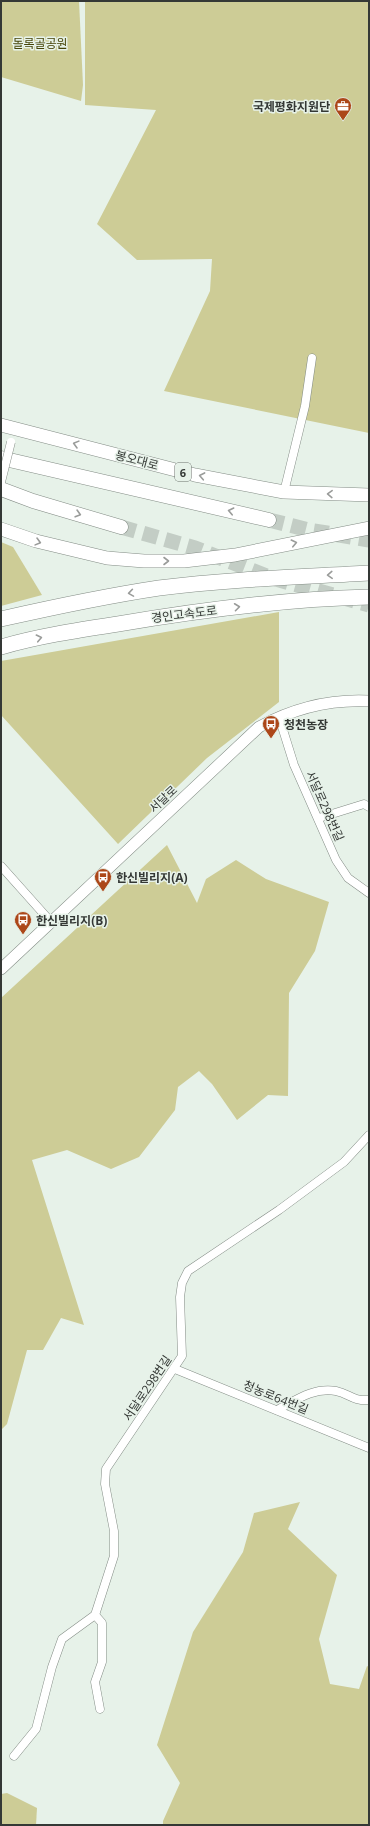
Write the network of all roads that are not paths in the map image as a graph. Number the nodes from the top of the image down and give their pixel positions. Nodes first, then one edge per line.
1 (312, 358) dead end
2 (1, 425) edge
3 (14, 428) junction
4 (6, 446) edge
5 (1, 458) edge
6 (1, 482) edge
7 (114, 484) junction
8 (1, 489) edge
9 (284, 492) junction
10 (369, 495) edge
11 (269, 520) tunnel mouth
12 (121, 527) tunnel mouth
13 (369, 528) edge
14 (1, 529) edge
15 (369, 573) edge
16 (369, 597) edge
17 (1, 619) edge
18 (1, 647) edge
19 (369, 701) edge
20 (280, 717) junction
21 (369, 807) edge
22 (319, 818) junction
23 (1, 866) edge
24 (369, 893) edge
25 (52, 922) junction
26 (1, 969) edge
27 (369, 1135) edge
28 (175, 1369) junction
29 (369, 1400) edge
30 (277, 1410) junction
31 (369, 1448) edge
32 (95, 1615) junction
33 (100, 1709) dead end
34 (14, 1756) dead end

1 - 9 street
2 - 3 main road, 봉오대로 / 6
3 - 4 street
9 -> 3 main road, 봉오대로 / 6
4 - 6 street, bridge
4 - 7 highway
5 - 7 highway
11 -> 7 highway
8 -> 12 highway
10 -> 9 main road, 봉오대로 / 6
14 -> 13 main road
15 -> 17 highway
18 -> 16 highway, 경인고속도로
19 - 20 street, 서달로
20 - 22 street, 서달로298번길
20 - 25 street, 서달로
21 - 22 street
22 - 24 street, 서달로298번길
23 - 25 street
25 - 26 street, 서달로
27 - 28 street, 서달로298번길
28 - 30 street, 청농로64번길
28 - 32 street, 서달로298번길
29 - 30 street
30 - 31 street, 청농로64번길
32 - 33 street
32 - 34 street

